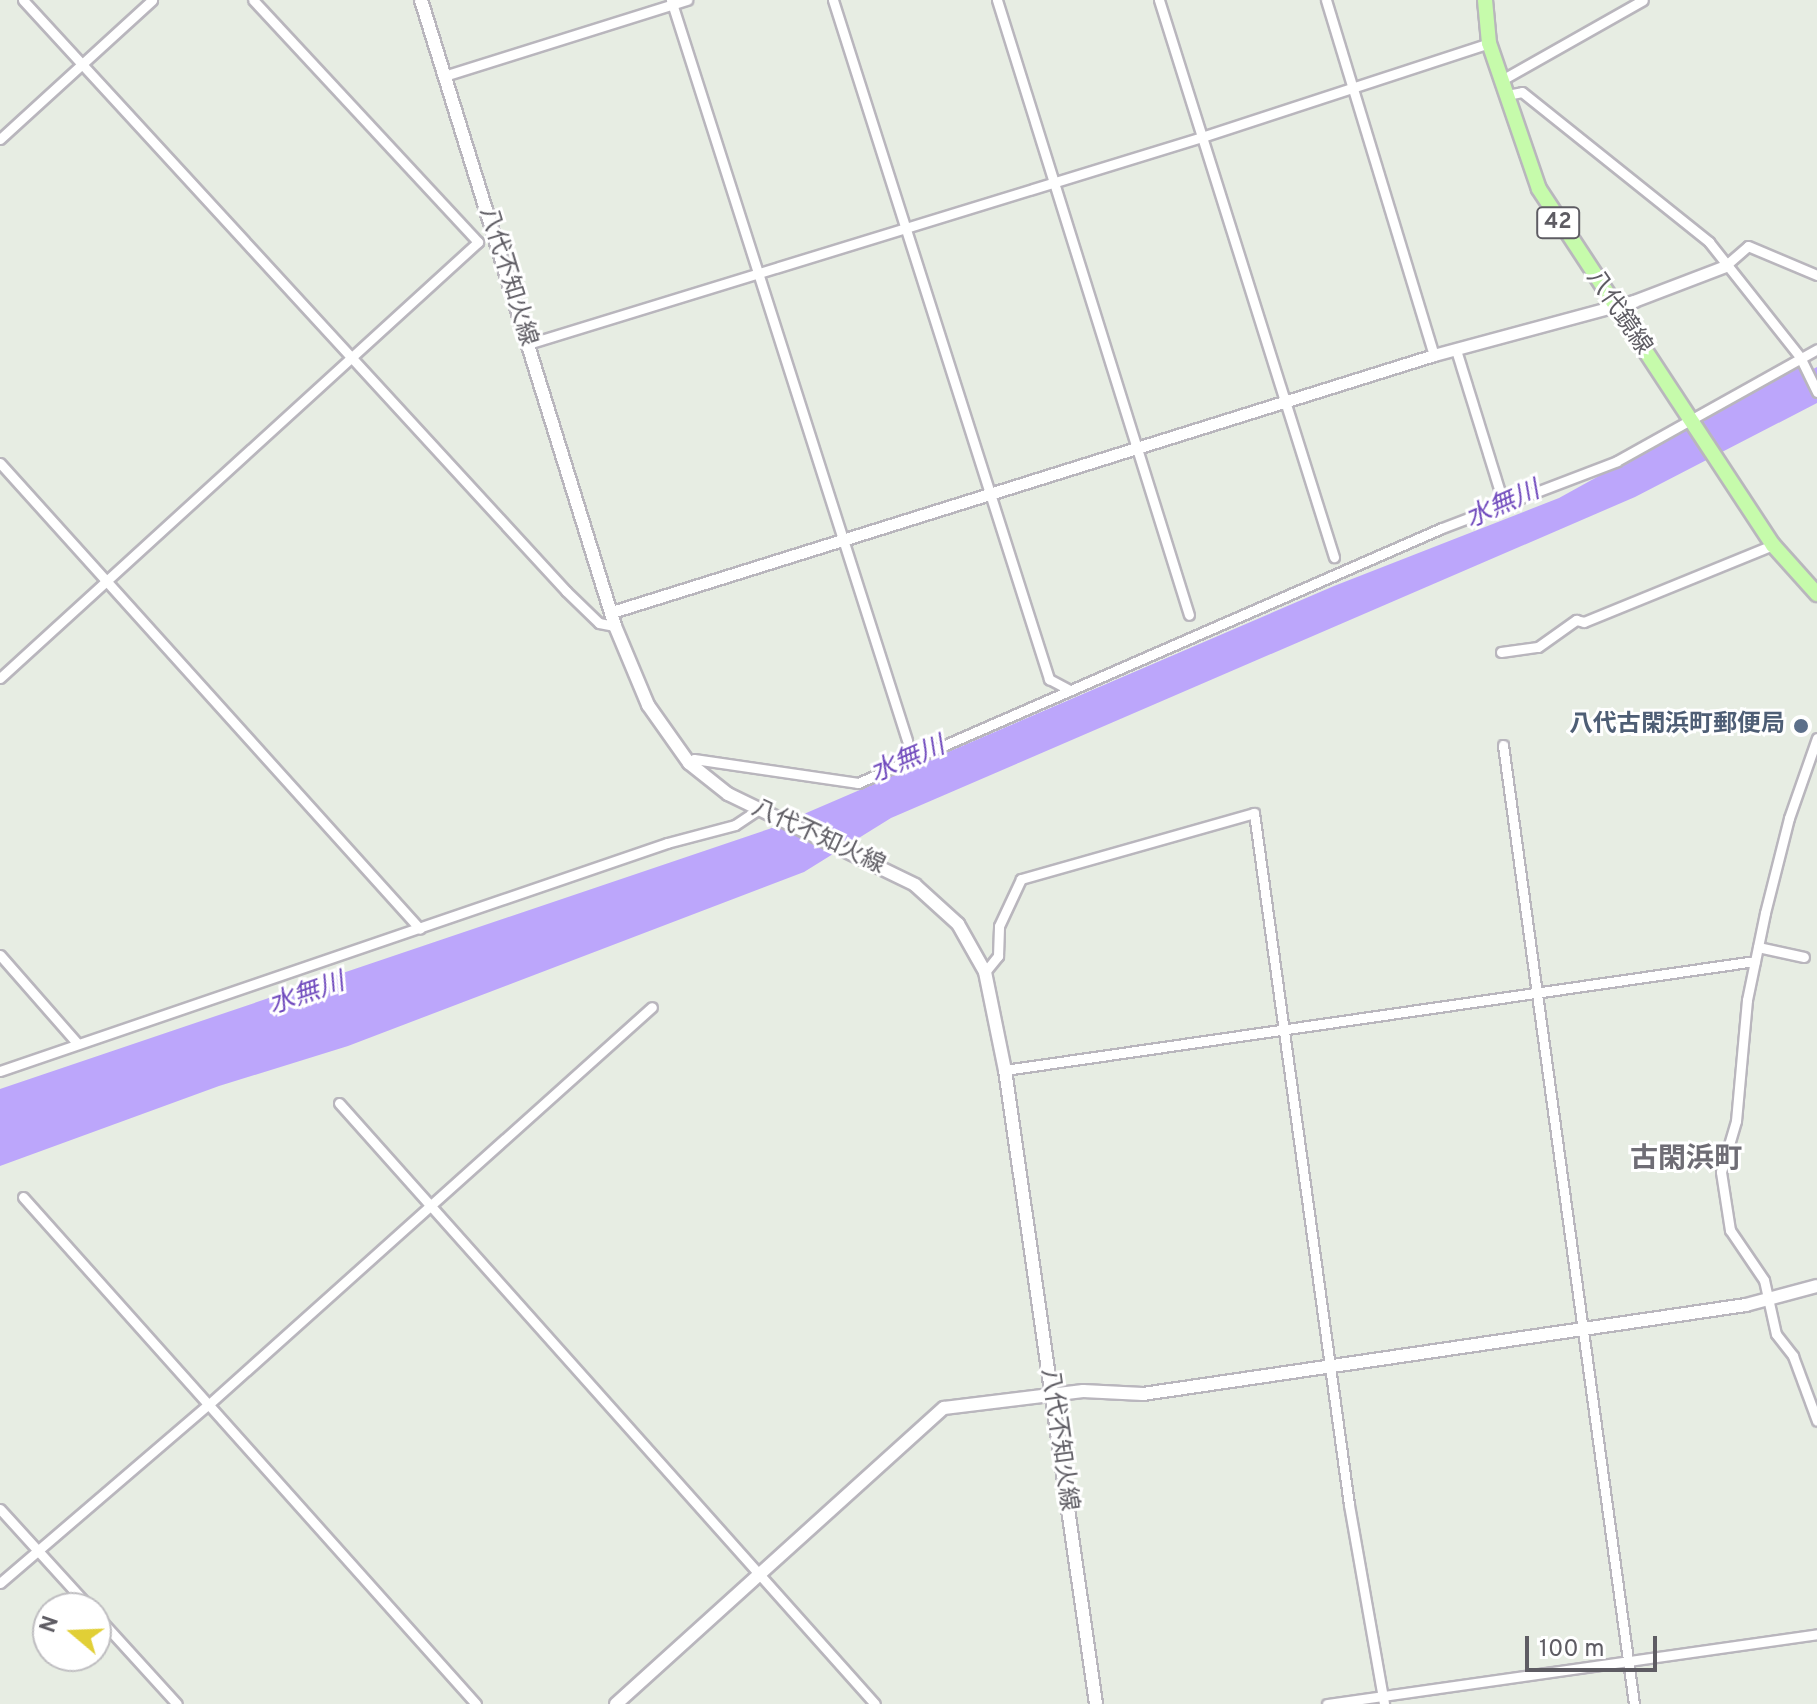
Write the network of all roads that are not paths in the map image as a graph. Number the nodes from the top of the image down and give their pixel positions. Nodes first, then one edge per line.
1 (23, 0) edge
2 (152, 0) edge
3 (253, 0) edge
4 (421, 0) edge
5 (687, 0) edge
6 (833, 0) edge
7 (997, 0) edge
8 (1159, 0) edge
9 (1326, 0) edge
10 (1485, 0) edge
11 (1643, 0) edge
12 (671, 2) edge
13 (1489, 43) junction
14 (82, 64) junction
15 (444, 76) junction
16 (1504, 88) junction
17 (1352, 89) junction
18 (1202, 137) junction
19 (0, 139) edge
20 (1053, 182) junction
21 (906, 228) junction
22 (1725, 266) junction
23 (757, 272) junction
24 (1817, 275) edge
25 (1613, 306) junction
26 (528, 344) junction
27 (1817, 349) edge
28 (1456, 350) junction
29 (1434, 355) junction
30 (352, 356) junction
31 (1800, 357) junction
32 (1817, 392) edge
33 (1285, 402) junction
34 (1689, 419) junction
35 (1136, 450) junction
36 (0, 463) edge
37 (1501, 495) dead end
38 (990, 496) junction
39 (843, 541) junction
40 (1773, 545) junction
41 (1334, 557) dead end
42 (107, 581) junction
43 (1817, 594) edge
44 (612, 612) junction
45 (1189, 615) dead end
46 (615, 626) junction
47 (1501, 652) dead end
48 (0, 678) edge
49 (1070, 690) junction
50 (1817, 738) edge
51 (907, 740) dead end
52 (1503, 745) dead end
53 (689, 763) junction
54 (761, 812) junction
55 (420, 929) junction
56 (1758, 947) junction
57 (0, 955) edge
58 (1804, 957) dead end
59 (1755, 961) junction
60 (985, 972) junction
61 (1537, 994) junction
62 (652, 1007) dead end
63 (1284, 1029) junction
64 (78, 1044) junction
65 (1005, 1070) junction
66 (0, 1071) edge
67 (339, 1103) dead end
68 (23, 1197) dead end
69 (431, 1206) junction
70 (1817, 1286) edge
71 (1768, 1299) junction
72 (1584, 1329) junction
73 (1330, 1365) junction
74 (1052, 1397) junction
75 (208, 1405) junction
76 (1817, 1421) edge
77 (0, 1509) edge
78 (39, 1551) junction
79 (762, 1572) junction
80 (0, 1583) edge
81 (76, 1592) edge
82 (112, 1633) edge
83 (1817, 1634) edge
84 (1628, 1661) junction
85 (1383, 1700) edge
86 (177, 1704) edge
87 (476, 1704) edge
88 (616, 1704) edge
89 (875, 1704) edge
90 (1096, 1704) edge
91 (1327, 1704) edge
92 (1634, 1704) edge

1 - 14 street
2 - 14 street
3 - 30 street
4 - 15 main road, 八代不知火線
5 - 12 street
6 - 21 street
7 - 20 street
8 - 18 street
9 - 17 street
10 - 13 main road, 八代鏡線 / 42
11 - 16 street
12 - 15 street
12 - 23 street
13 - 16 main road, 八代鏡線 / 42
13 - 17 street
14 - 19 street
14 - 30 street
15 - 26 main road, 八代不知火線
16 - 22 street
16 - 25 main road, 八代鏡線 / 42
17 - 18 street
17 - 29 street
18 - 20 street
18 - 33 street
20 - 21 street
20 - 35 street
21 - 23 street
21 - 38 street
22 - 24 street
22 - 25 street
22 - 31 street
23 - 26 street
23 - 39 street
25 - 28 street
25 - 34 main road, 八代鏡線 / 42
26 - 44 main road, 八代不知火線
27 - 31 street
28 - 29 street
28 - 37 street
29 - 33 street
30 - 42 street
30 - 46 street
31 - 32 street
31 - 34 street
33 - 35 street
33 - 41 street
34 - 40 main road, 八代鏡線 / 42
34 - 49 street
35 - 38 street
35 - 45 street
36 - 42 street
38 - 39 street
38 - 49 street
39 - 44 street
39 - 51 street
40 - 43 main road, 八代鏡線 / 42
40 - 47 street
42 - 48 street
42 - 55 street
44 - 46 main road, 八代不知火線
46 - 53 main road, 八代不知火線
49 - 53 street
50 - 56 street
52 - 61 street
53 - 54 main road, 八代不知火線
54 - 55 street
54 - 60 main road, 八代不知火線
55 - 64 street
56 - 58 street
56 - 59 street
57 - 64 street
59 - 61 street
59 - 71 street
60 - 63 street
60 - 65 main road, 八代不知火線
61 - 63 street
61 - 72 street
62 - 69 street
63 - 65 street
63 - 73 street
64 - 66 street
65 - 74 main road, 八代不知火線
67 - 69 street
68 - 75 street
69 - 75 street
69 - 79 street
70 - 71 main road
71 - 72 main road
71 - 76 street
72 - 73 main road
72 - 84 street
73 - 74 main road
73 - 85 street
74 - 79 main road
74 - 90 main road, 八代不知火線
75 - 78 street
75 - 87 street
77 - 78 street
78 - 80 street
78 - 81 street
79 - 88 main road
79 - 89 street
82 - 86 street
83 - 84 street
84 - 85 street
84 - 92 street
85 - 91 street

